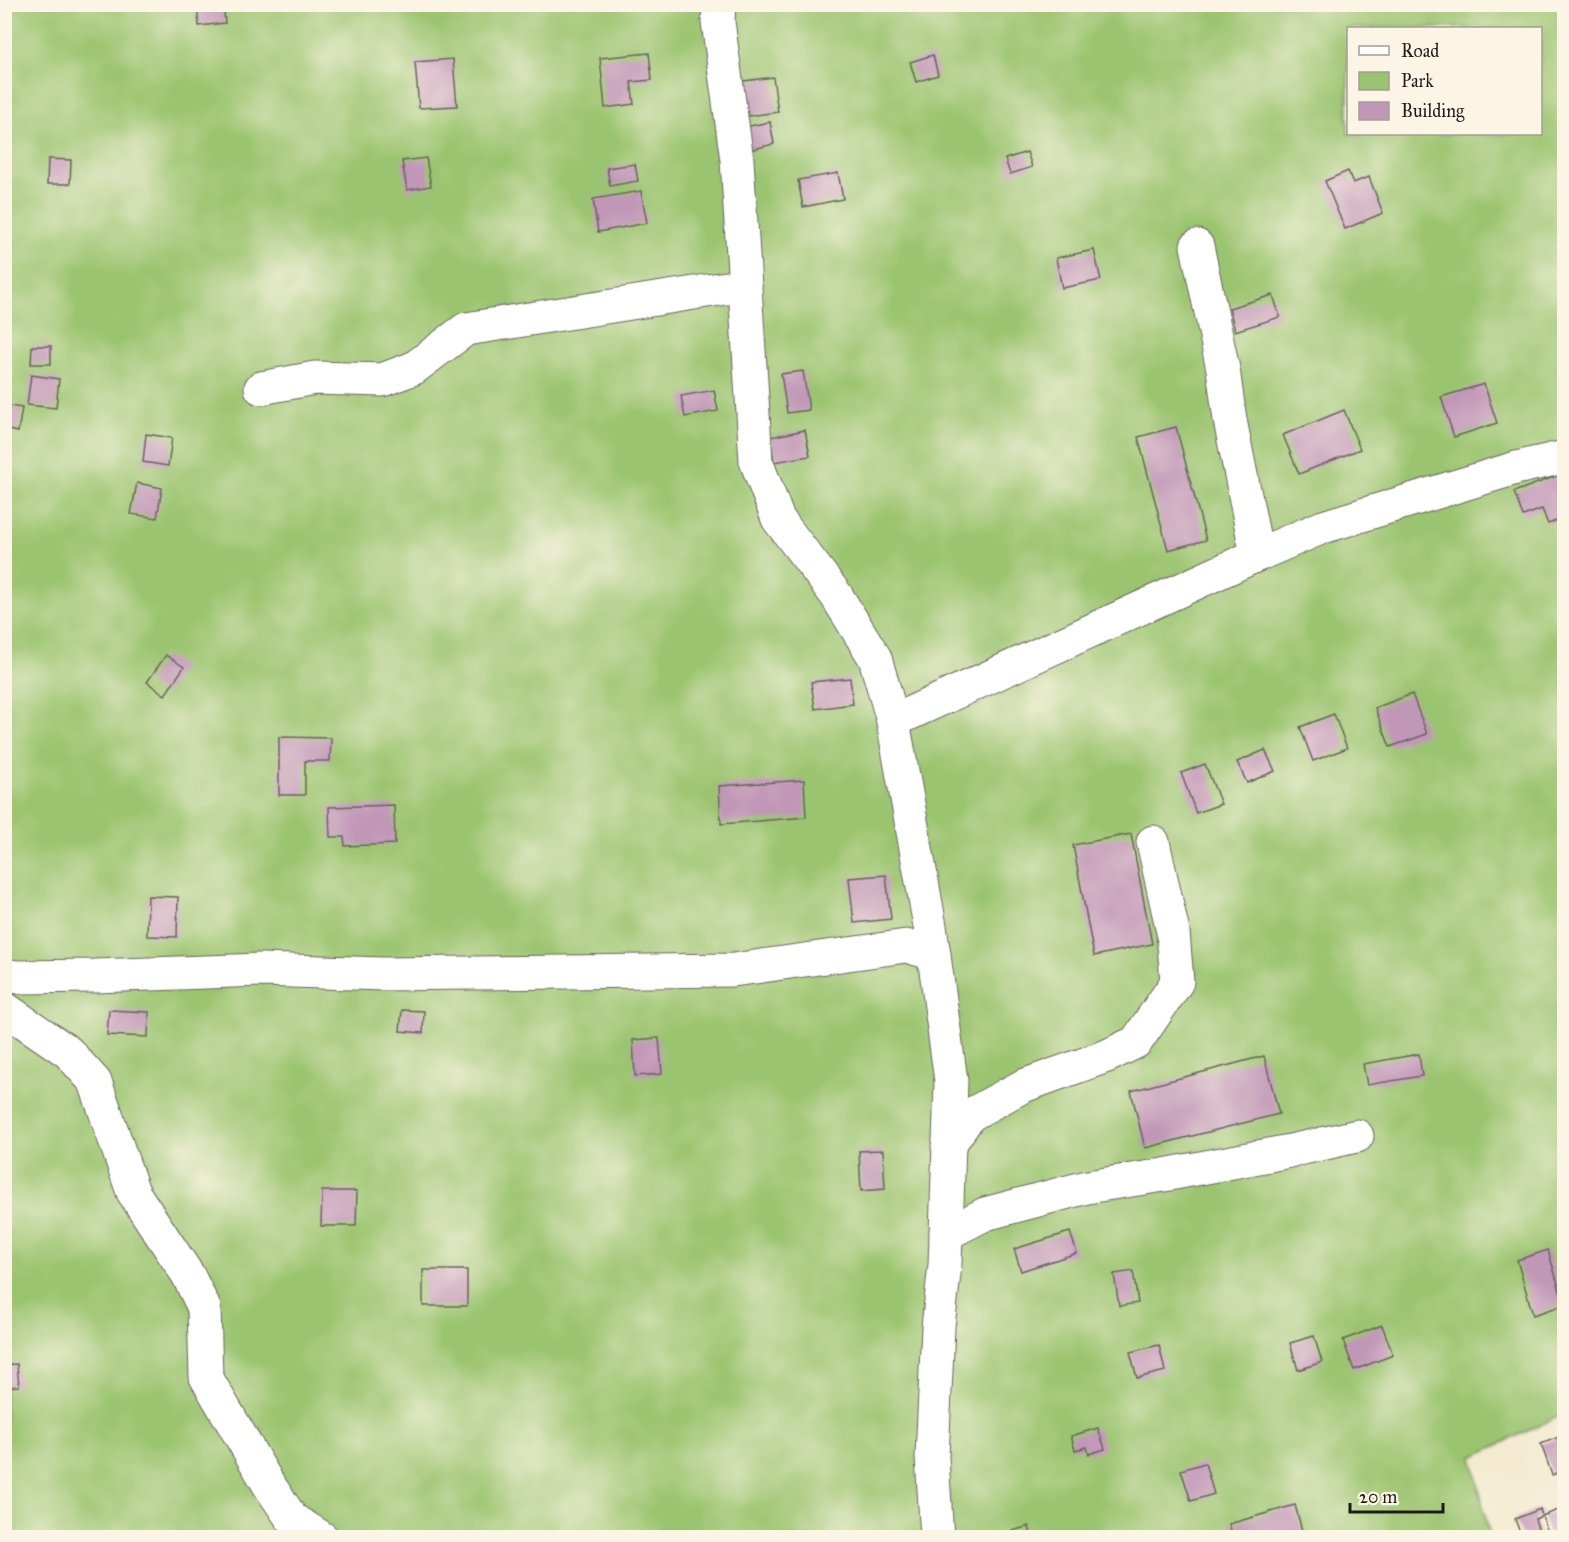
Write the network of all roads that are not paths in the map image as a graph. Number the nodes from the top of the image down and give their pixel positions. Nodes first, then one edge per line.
1 (719, 4) edge
2 (1197, 246) dead end
3 (745, 285) junction
4 (261, 388) dead end
5 (1564, 457) edge
6 (1257, 555) junction
7 (893, 721) junction
8 (1153, 842) dead end
9 (934, 954) junction
10 (4, 975) edge
11 (4, 1008) edge
12 (1357, 1136) dead end
13 (948, 1146) junction
14 (946, 1234) junction
15 (322, 1538) edge
16 (937, 1538) edge

1 - 3 street
2 - 6 street
3 - 4 street
3 - 7 street
5 - 6 street
6 - 7 street
7 - 9 street
8 - 13 street
9 - 10 street
9 - 13 street
11 - 15 street
12 - 14 street
13 - 14 street
14 - 16 street

